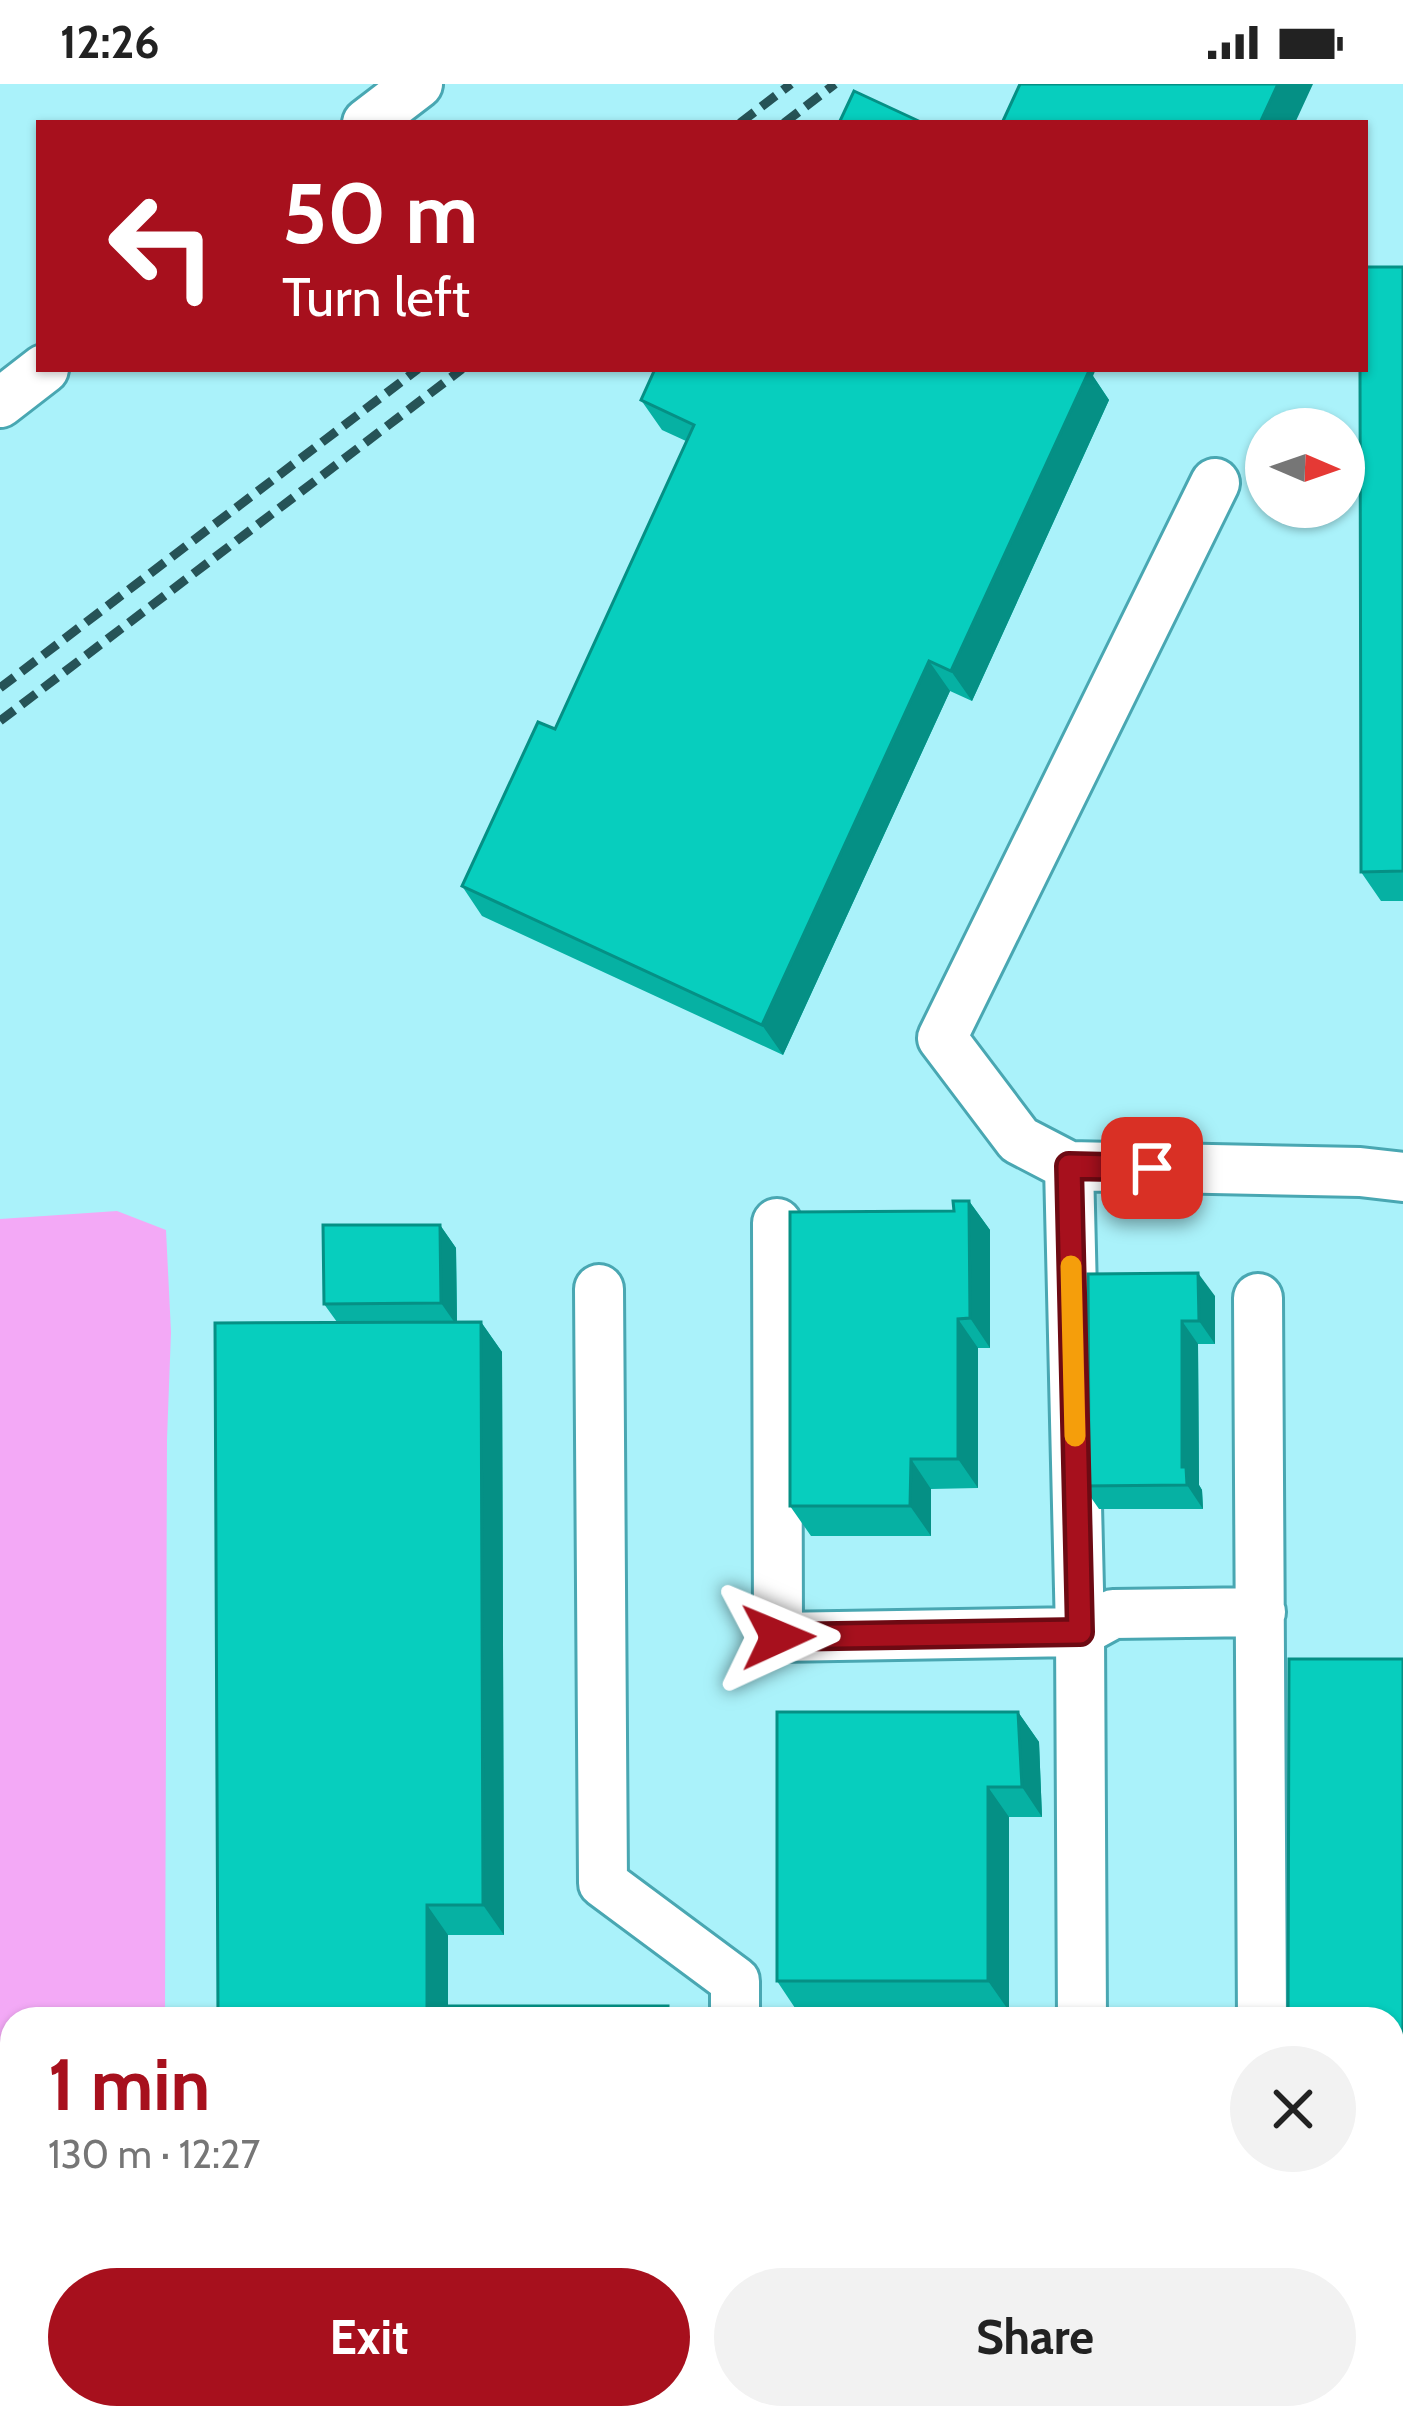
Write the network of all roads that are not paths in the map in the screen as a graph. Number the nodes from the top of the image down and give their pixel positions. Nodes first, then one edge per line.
1 (418, 84) edge
2 (371, 120) edge
3 (40, 372) edge
4 (0, 403) edge
5 (1215, 483) dead end
6 (1069, 1166) junction
7 (1403, 1177) edge
8 (776, 1223) dead end
9 (598, 1289) dead end
10 (1258, 1298) dead end
11 (1261, 1612) junction
12 (1080, 1632) junction
13 (735, 2000) edge
14 (1082, 2007) edge
15 (1262, 2007) edge

1 - 2 street
3 - 4 street
5 - 6 street
6 - 7 street
6 - 12 street
8 - 12 street
9 - 13 street
10 - 11 street
11 - 12 street
11 - 15 street
12 - 14 street

